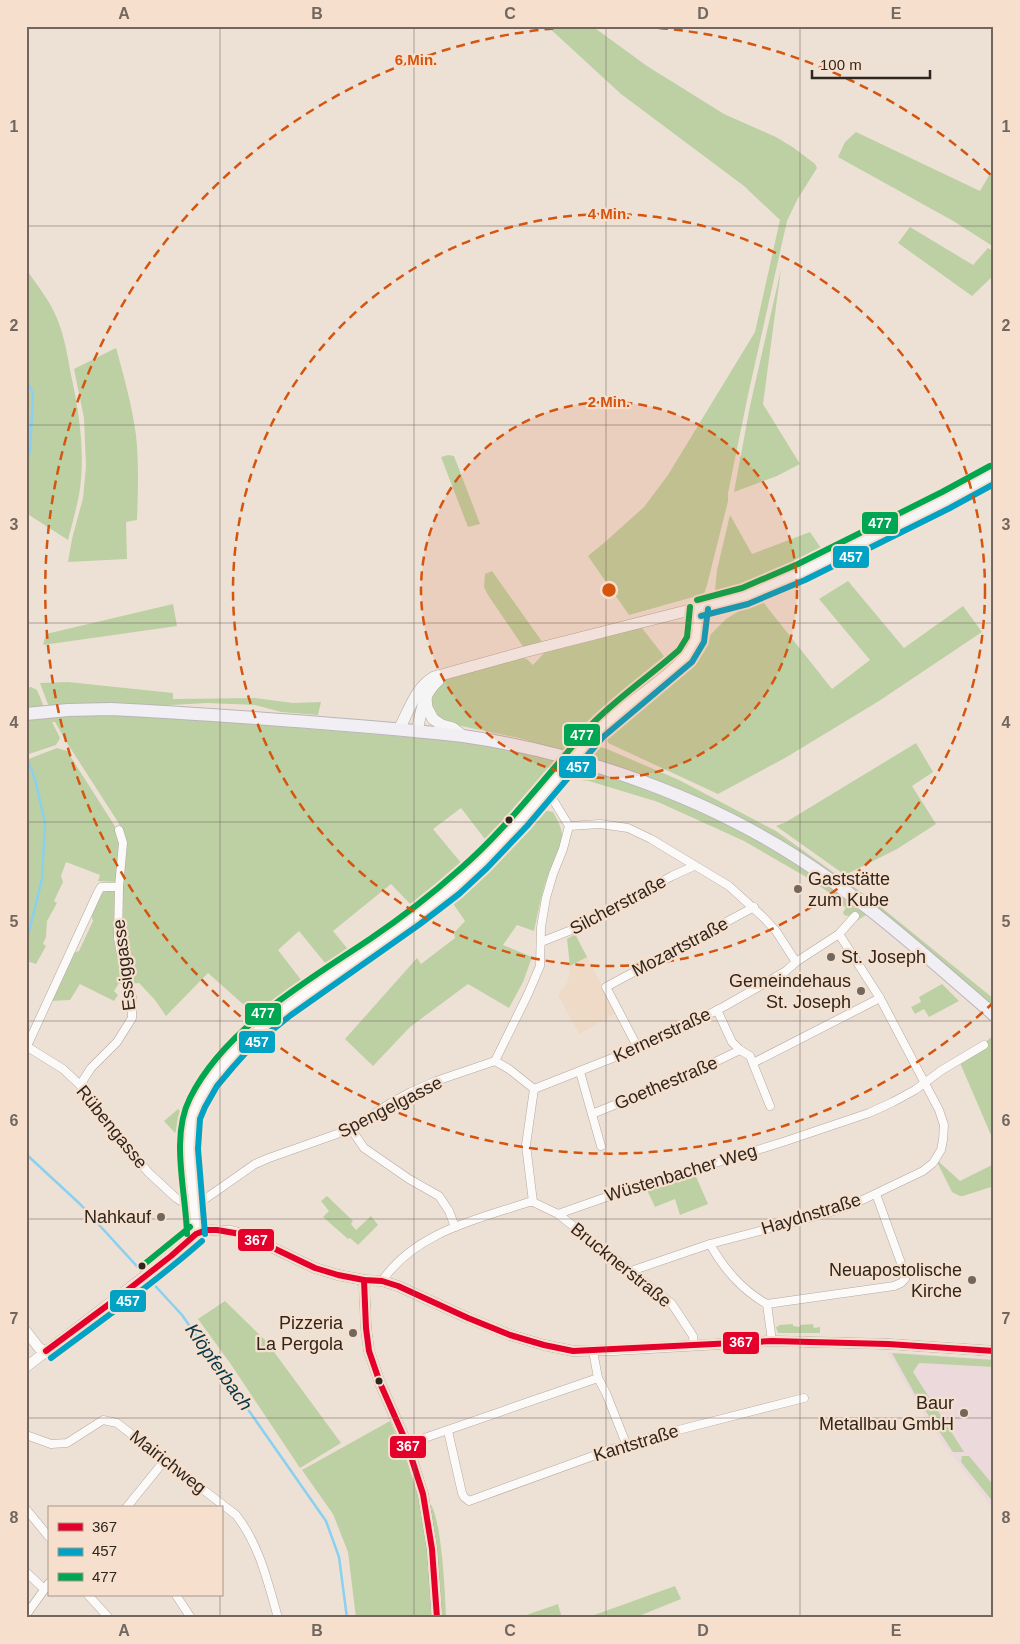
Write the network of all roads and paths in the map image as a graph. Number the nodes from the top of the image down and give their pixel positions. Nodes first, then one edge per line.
1 (994, 474) edge
2 (699, 608) junction
3 (450, 674) junction
4 (426, 695) junction
5 (26, 714) edge
6 (399, 729) junction
7 (417, 731) junction
8 (463, 736) junction
9 (546, 791) junction
10 (569, 826) junction
11 (119, 830) dead end
12 (694, 866) junction
13 (119, 888) junction
14 (754, 907) junction
15 (856, 916) dead end
16 (839, 934) junction
17 (540, 942) junction
18 (796, 962) junction
19 (880, 998) junction
20 (717, 1010) junction
21 (994, 1014) edge
22 (984, 1045) dead end
23 (26, 1046) edge
24 (638, 1048) junction
25 (740, 1050) junction
26 (495, 1061) junction
27 (753, 1063) junction
28 (580, 1072) junction
29 (925, 1084) junction
30 (80, 1086) junction
31 (534, 1089) junction
32 (770, 1106) dead end
33 (592, 1114) junction
34 (351, 1129) junction
35 (601, 1146) dead end
36 (876, 1194) junction
37 (533, 1202) junction
38 (196, 1206) junction
39 (558, 1214) junction
40 (456, 1227) junction
41 (196, 1234) junction
42 (710, 1244) junction
43 (631, 1271) junction
44 (364, 1280) junction
45 (382, 1281) junction
46 (767, 1304) junction
47 (26, 1331) edge
48 (772, 1341) junction
49 (694, 1346) junction
50 (46, 1351) junction
51 (593, 1351) junction
52 (994, 1351) edge
53 (26, 1367) edge
54 (598, 1378) junction
55 (804, 1398) dead end
56 (448, 1431) junction
57 (26, 1435) edge
58 (407, 1444) junction
59 (627, 1446) junction
60 (165, 1460) junction
61 (128, 1506) edge
62 (26, 1510) edge
63 (48, 1536) edge
64 (26, 1572) edge
65 (46, 1586) edge
66 (89, 1596) edge
67 (177, 1596) edge
68 (26, 1615) edge
69 (109, 1618) edge
70 (191, 1618) edge
71 (278, 1618) edge
72 (437, 1618) edge

1 - 2 main road
2 - 3 main road
2 - 9 street, bridge
3 - 4 main road
3 - 6 main road
4 - 7 main road
4 - 8 main road
5 - 6 main road
6 - 7 main road
7 - 8 main road
8 - 21 main road
9 - 10 street
9 - 38 street
10 - 12 street
10 - 17 street
11 - 13 street, Essiggasse
12 - 14 street
12 - 17 street, Silcherstraße
13 - 23 street
13 - 30 street, Essiggasse
14 - 18 street
14 - 24 street, Mozartstraße
15 - 16 street, Kernerstraße
16 - 18 street, Kernerstraße
16 - 19 street, Haydnstraße
17 - 26 street
18 - 20 street, Kernerstraße
19 - 27 street
19 - 29 street, Haydnstraße
20 - 24 street, Kernerstraße
20 - 25 street
22 - 29 street, Wüstenbacher Weg
23 - 30 street, Rübengasse
24 - 28 street, Kernerstraße
25 - 27 street
25 - 33 street, Goethestraße
26 - 31 street
26 - 34 street, Spengelgasse
27 - 32 street
28 - 31 street, Kernerstraße
28 - 33 street
29 - 36 street, Haydnstraße
29 - 39 street, Wüstenbacher Weg
30 - 38 street, Rübengasse
31 - 37 street
33 - 35 street
34 - 38 street, Spengelgasse
34 - 40 street
36 - 42 street, Haydnstraße
36 - 46 street
37 - 39 street
37 - 40 street
38 - 41 street
39 - 43 street, Brucknerstraße
40 - 45 street
41 - 44 street
41 - 50 street
42 - 43 street, Haydnstraße
42 - 46 street
43 - 49 street, Brucknerstraße
44 - 45 street
44 - 58 street
45 - 51 street
46 - 48 street
47 - 50 street
48 - 49 street
48 - 52 street
49 - 51 street
50 - 53 street
51 - 54 street
54 - 56 street
54 - 59 street
55 - 59 street, Kantstraße
56 - 58 street
56 - 59 street, Kantstraße
57 - 60 street, Mairichweg
58 - 72 street
60 - 61 street
60 - 71 street, Mairichweg
62 - 63 street
64 - 65 street
65 - 68 street
66 - 69 street
67 - 70 street

